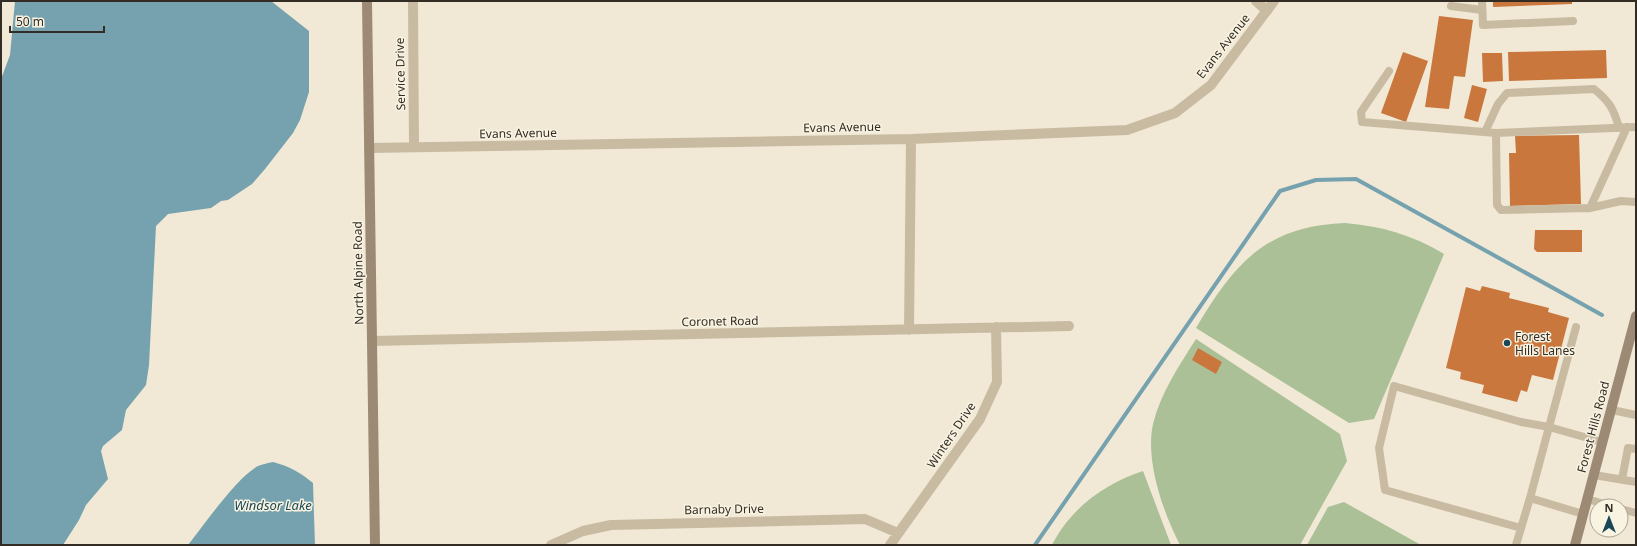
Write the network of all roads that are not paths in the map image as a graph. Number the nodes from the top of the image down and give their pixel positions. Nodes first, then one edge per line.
1 (366, 1) edge
2 (412, 1) edge
3 (1256, 1) edge
4 (1274, 1) edge
5 (1482, 1) edge
6 (1451, 6) dead end
7 (1482, 10) junction
8 (1267, 11) junction
9 (1573, 21) dead end
10 (1390, 71) dead end
11 (1636, 127) edge
12 (1623, 128) junction
13 (1485, 132) junction
14 (1496, 132) junction
15 (911, 139) junction
16 (414, 147) junction
17 (369, 148) junction
18 (1636, 202) edge
19 (1590, 208) junction
20 (1636, 316) edge
21 (1069, 326) dead end
22 (996, 327) junction
23 (1576, 327) dead end
24 (909, 330) junction
25 (372, 341) junction
26 (1612, 410) junction
27 (1636, 415) edge
28 (1549, 427) junction
29 (1602, 442) junction
30 (1636, 449) edge
31 (1594, 475) junction
32 (1622, 479) junction
33 (1636, 482) edge
34 (1530, 498) junction
35 (1587, 499) joint
36 (1583, 514) junction
37 (1521, 528) junction
38 (898, 533) junction
39 (375, 545) edge
40 (550, 545) edge
41 (890, 545) edge
42 (1516, 545) edge
43 (1575, 545) edge

1 - 17 main road, North Alpine Road
2 - 16 street, Service Drive
3 - 8 street
4 - 8 street, Evans Avenue
5 - 7 lane
6 - 7 lane
7 - 9 lane
8 - 15 street, Evans Avenue
10 - 13 lane
11 - 12 lane
12 - 13 lane
12 - 14 lane
12 - 19 lane
13 - 14 lane
14 - 19 lane
15 - 16 street, Evans Avenue
15 - 24 street
16 - 17 street, Evans Avenue
17 - 25 main road, North Alpine Road
18 - 19 lane
20 - 26 main road, Forest Hills Road
21 - 22 street, Coronet Road
22 - 24 street, Coronet Road
22 - 38 street, Winters Drive
23 - 28 lane
24 - 25 street, Coronet Road
25 - 39 main road, North Alpine Road
26 - 27 lane
26 - 29 main road, Forest Hills Road
28 - 29 lane
28 - 34 lane
28 - 37 lane
29 - 31 main road, Forest Hills Road
30 - 32 lane
31 - 32 lane
31 - 35 main road, Forest Hills Road
32 - 33 lane
34 - 36 lane
34 - 37 lane
35 - 36 main road, Forest Hills Road
36 - 43 main road, Forest Hills Road
37 - 42 lane
38 - 40 street, Barnaby Drive
38 - 41 street, Winters Drive

